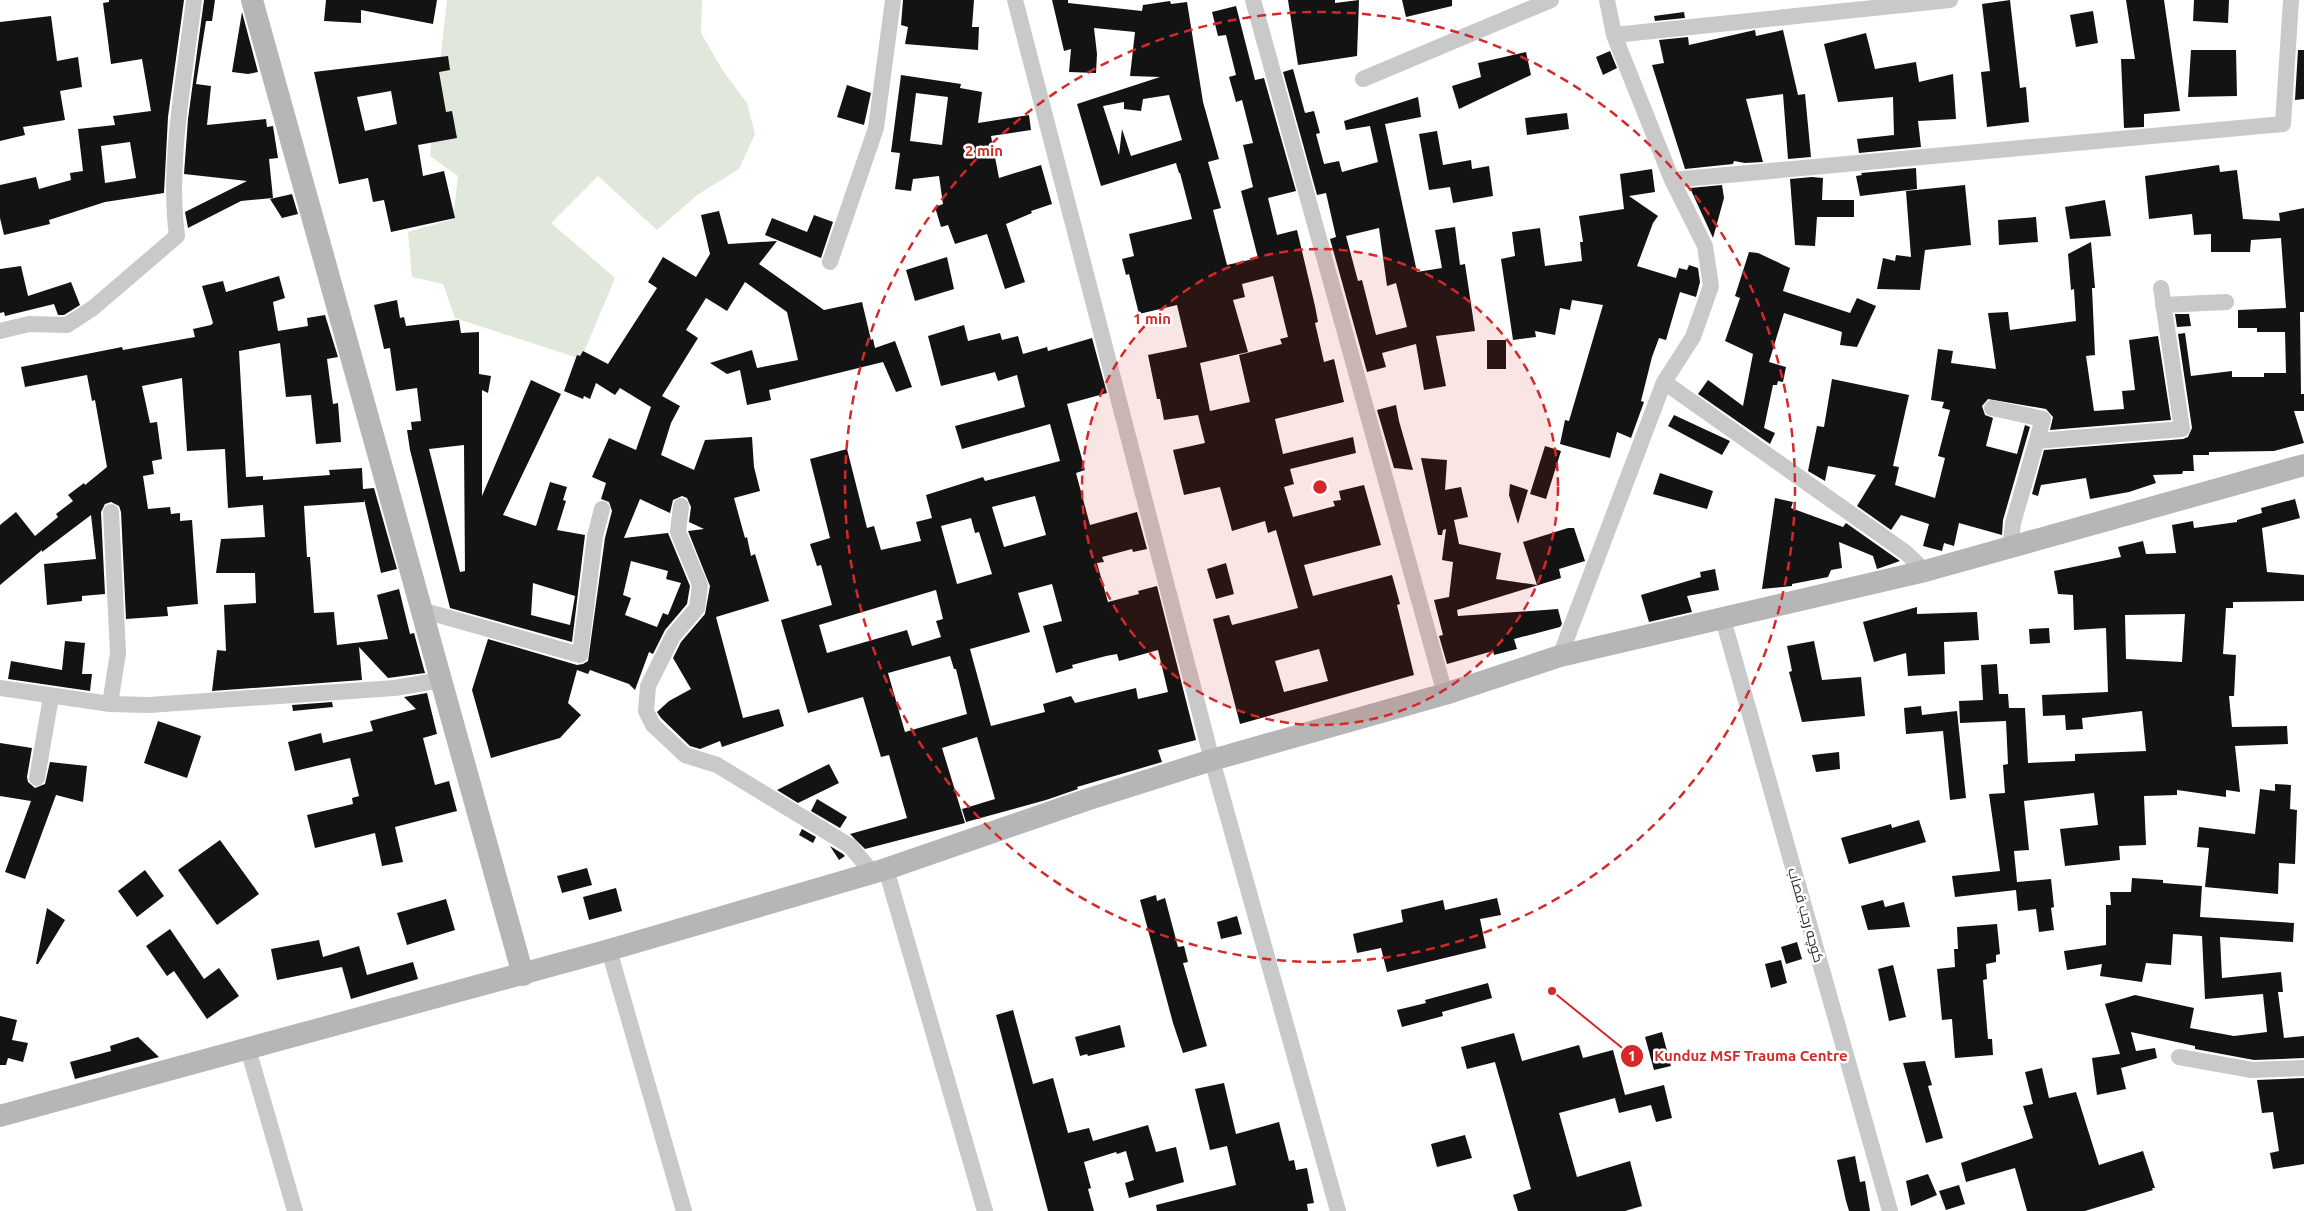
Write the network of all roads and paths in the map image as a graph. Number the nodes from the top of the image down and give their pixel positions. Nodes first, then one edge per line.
1 (194, 0) edge
2 (252, 0) edge
3 (893, 0) edge
4 (1015, 0) edge
5 (1253, 0) edge
6 (1550, 0) edge
7 (1607, 0) edge
8 (1950, 0) edge
9 (2291, 0) edge
10 (1614, 35) junction
11 (1363, 78) dead end
12 (1672, 180) junction
13 (830, 262) dead end
14 (2161, 288) dead end
15 (2226, 302) dead end
16 (2163, 305) junction
17 (0, 331) edge
18 (1664, 382) junction
19 (1992, 408) dead end
20 (2037, 442) junction
21 (2304, 465) edge
22 (680, 506) dead end
23 (602, 509) dead end
24 (111, 512) dead end
25 (2010, 548) junction
26 (1925, 571) junction
27 (421, 610) junction
28 (1723, 620) junction
29 (1560, 656) junction
30 (441, 680) junction
31 (0, 688) edge
32 (1445, 694) junction
33 (52, 697) junction
34 (110, 704) junction
35 (1212, 760) junction
36 (37, 778) dead end
37 (879, 871) junction
38 (609, 950) junction
39 (523, 975) junction
40 (248, 1049) junction
41 (2179, 1057) dead end
42 (2304, 1068) edge
43 (0, 1116) edge
44 (295, 1211) edge
45 (684, 1211) edge
46 (985, 1211) edge
47 (1338, 1211) edge
48 (1890, 1211) edge

1 - 17 street
2 - 27 street
3 - 13 street
4 - 35 street
5 - 32 street
6 - 11 street
7 - 10 street
8 - 10 street
9 - 12 street
10 - 12 street
12 - 18 street
14 - 16 street
15 - 16 street
16 - 20 street
18 - 26 street
18 - 29 street
19 - 20 street
20 - 25 street
21 - 25 street
22 - 37 street
23 - 27 street
24 - 34 street
25 - 26 street
26 - 28 street
27 - 30 street
28 - 29 street
28 - 48 street, کوچه رجب قصاب
29 - 32 street
30 - 34 street
30 - 39 street
31 - 33 street
32 - 35 street
33 - 34 street
33 - 36 street
35 - 37 street
35 - 47 street
37 - 38 street
37 - 46 street
38 - 39 street
38 - 45 street
39 - 40 street
40 - 43 street
40 - 44 street
41 - 42 street

